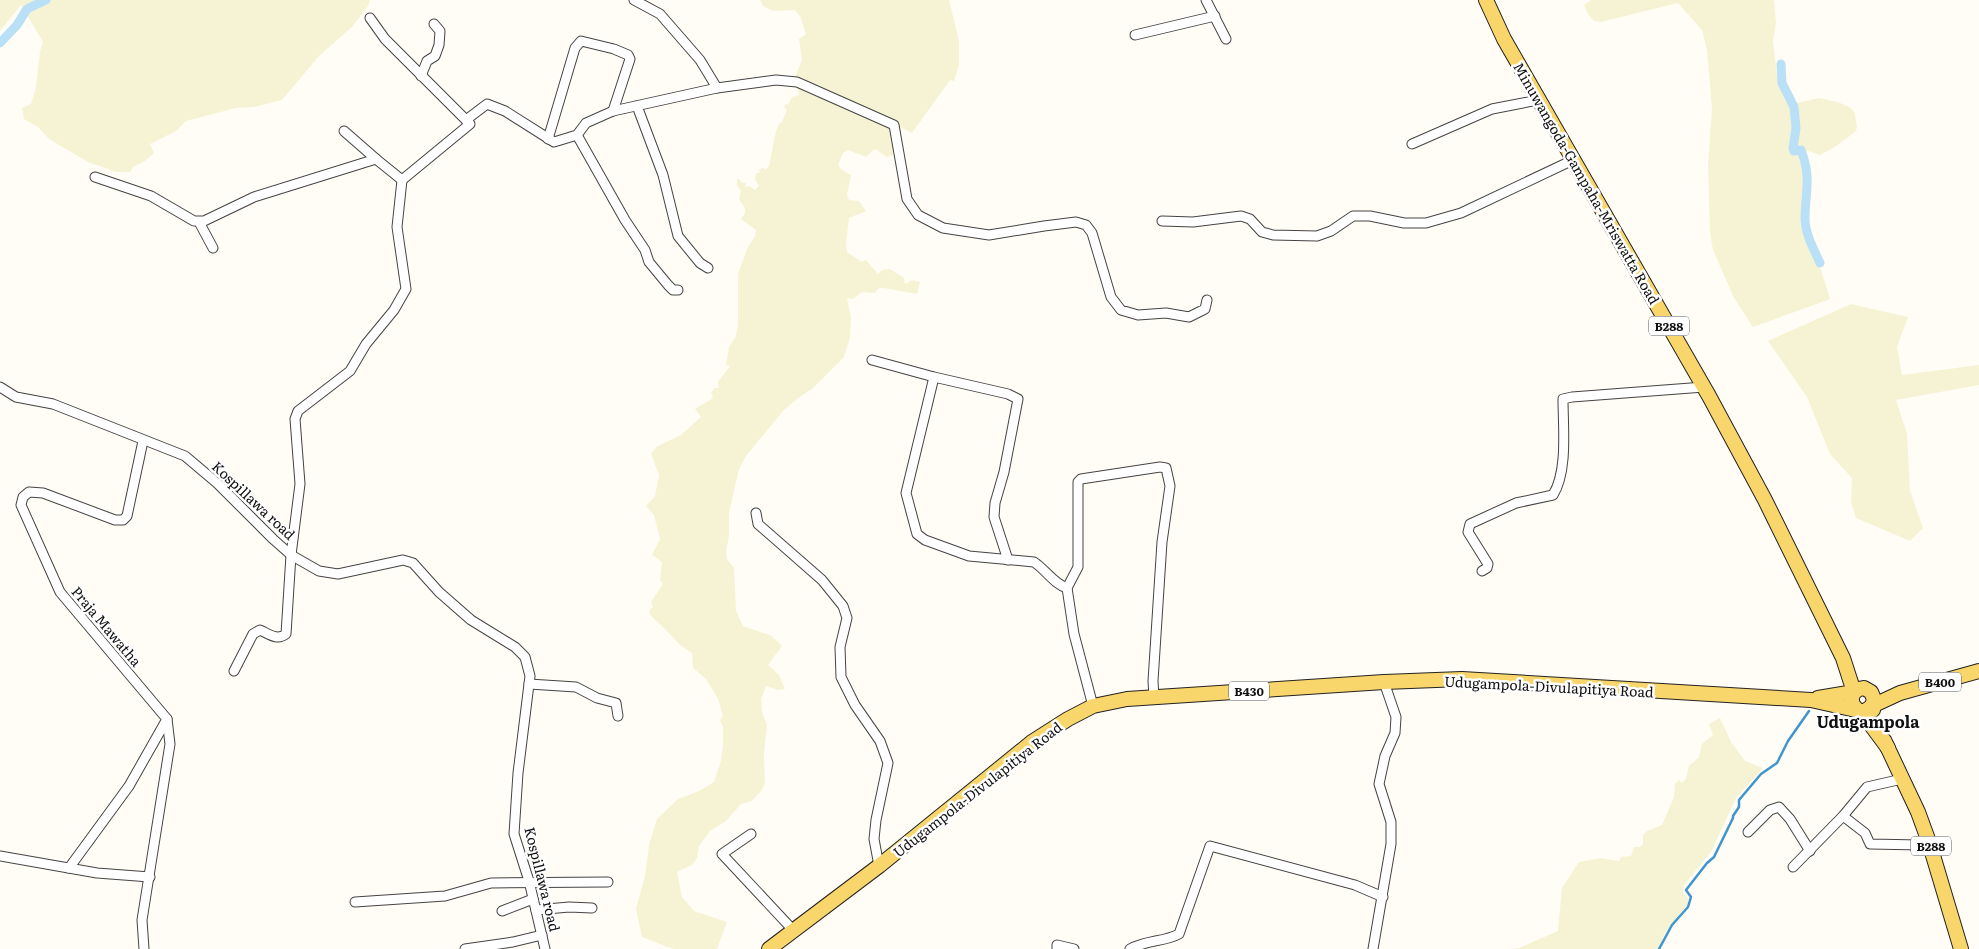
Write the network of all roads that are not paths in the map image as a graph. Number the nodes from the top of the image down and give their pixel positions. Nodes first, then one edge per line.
1 (634, 0) edge
2 (1206, 0) edge
3 (1486, 0) edge
4 (1215, 16) junction
5 (370, 18) dead end
6 (434, 24) dead end
7 (1135, 35) dead end
8 (1226, 39) dead end
9 (421, 76) junction
10 (717, 88) junction
11 (1538, 100) junction
12 (637, 106) junction
13 (613, 111) junction
14 (466, 120) junction
15 (344, 131) dead end
16 (577, 135) junction
17 (548, 139) junction
18 (1412, 144) dead end
19 (376, 159) junction
20 (1573, 160) junction
21 (95, 177) dead end
22 (402, 180) junction
23 (199, 222) junction
24 (1162, 222) dead end
25 (213, 248) dead end
26 (708, 268) dead end
27 (678, 290) dead end
28 (1206, 300) dead end
29 (872, 360) dead end
30 (934, 377) junction
31 (1704, 387) junction
32 (0, 388) edge
33 (143, 441) junction
34 (756, 513) dead end
35 (291, 555) junction
36 (1008, 560) junction
37 (1482, 571) dead end
38 (1067, 588) junction
39 (234, 671) dead end
40 (1979, 671) edge
41 (1384, 682) junction
42 (529, 684) junction
43 (1861, 691) junction
44 (1900, 693) junction
45 (1154, 698) junction
46 (1811, 700) junction
47 (1093, 706) junction
48 (1866, 709) junction
49 (618, 716) dead end
50 (167, 719) junction
51 (1902, 779) junction
52 (1843, 816) junction
53 (1748, 832) dead end
54 (751, 834) dead end
55 (1929, 842) junction
56 (1810, 851) junction
57 (0, 856) edge
58 (879, 866) junction
59 (69, 868) junction
60 (1793, 868) dead end
61 (150, 877) junction
62 (529, 881) junction
63 (608, 882) dead end
64 (1383, 898) junction
65 (533, 899) junction
66 (355, 902) dead end
67 (592, 908) dead end
68 (536, 910) junction
69 (502, 911) dead end
70 (794, 930) junction
71 (542, 935) junction
72 (144, 949) edge
73 (466, 949) edge
74 (545, 949) edge
75 (769, 949) edge
76 (1057, 949) edge
77 (1074, 949) edge
78 (1130, 949) edge
79 (1373, 949) edge
80 (1961, 949) edge

1 - 10 street
2 - 4 street
3 - 11 main road, Minuwangoda-Gampaha-Mriswatta Road / B288
4 - 7 street
4 - 8 street
5 - 9 street
6 - 9 street
9 - 14 street
10 - 12 street
10 - 28 street
11 - 18 street
11 - 20 main road, Minuwangoda-Gampaha-Mriswatta Road / B288
12 - 13 street
12 - 26 street
13 - 16 street
13 - 17 street
14 - 17 street
14 - 22 street
15 - 19 street
16 - 17 street
16 - 27 street
19 - 22 street
19 - 23 street
20 - 24 street
20 - 31 main road, Minuwangoda-Gampaha-Mriswatta Road / B288
21 - 23 street
22 - 35 street
23 - 25 street
29 - 30 street
30 - 36 street
30 - 36 street
31 - 37 street
31 - 43 main road, Minuwangoda-Gampaha-Mriswatta Road / B288
32 - 33 street, Kospillawa road
33 - 35 street, Kospillawa road
33 - 50 street, Praja Mawatha
34 - 58 street
35 - 39 street
35 - 42 street, Kospillawa road
36 - 38 street
38 - 45 street
38 - 47 street
40 - 44 main road, B400
41 - 45 main road, Udugampola-Divulapitiya Road / B430
41 - 46 main road, Udugampola-Divulapitiya Road / B430
41 - 64 street
42 - 49 street
42 - 62 street, Kospillawa road
43 - 44 main road, B400
43 - 46 main road, Udugampola-Divulapitiya Road / B430
43 - 48 main road
43 - 48 main road
44 - 48 main road, B400
45 - 47 main road, Udugampola-Divulapitiya Road / B430
46 - 48 main road, Udugampola-Divulapitiya Road / B430
47 - 58 main road, Udugampola-Divulapitiya Road / B430
48 - 51 main road, B288
50 - 59 street
50 - 61 street
51 - 52 street
51 - 55 main road, B288
52 - 55 street
52 - 56 street
53 - 56 street
54 - 70 street
55 - 80 main road, B288
56 - 60 street
57 - 59 street
58 - 70 main road, Udugampola-Divulapitiya Road / B430
59 - 61 street
61 - 72 street
62 - 63 street
62 - 65 street, Kospillawa road
62 - 66 street
64 - 78 street
64 - 79 street
65 - 68 street, Kospillawa road
65 - 69 street
67 - 68 street
68 - 71 street, Kospillawa road
70 - 75 main road, Udugampola-Divulapitiya Road / B430
71 - 73 street
71 - 74 street, Kospillawa road
76 - 77 street

